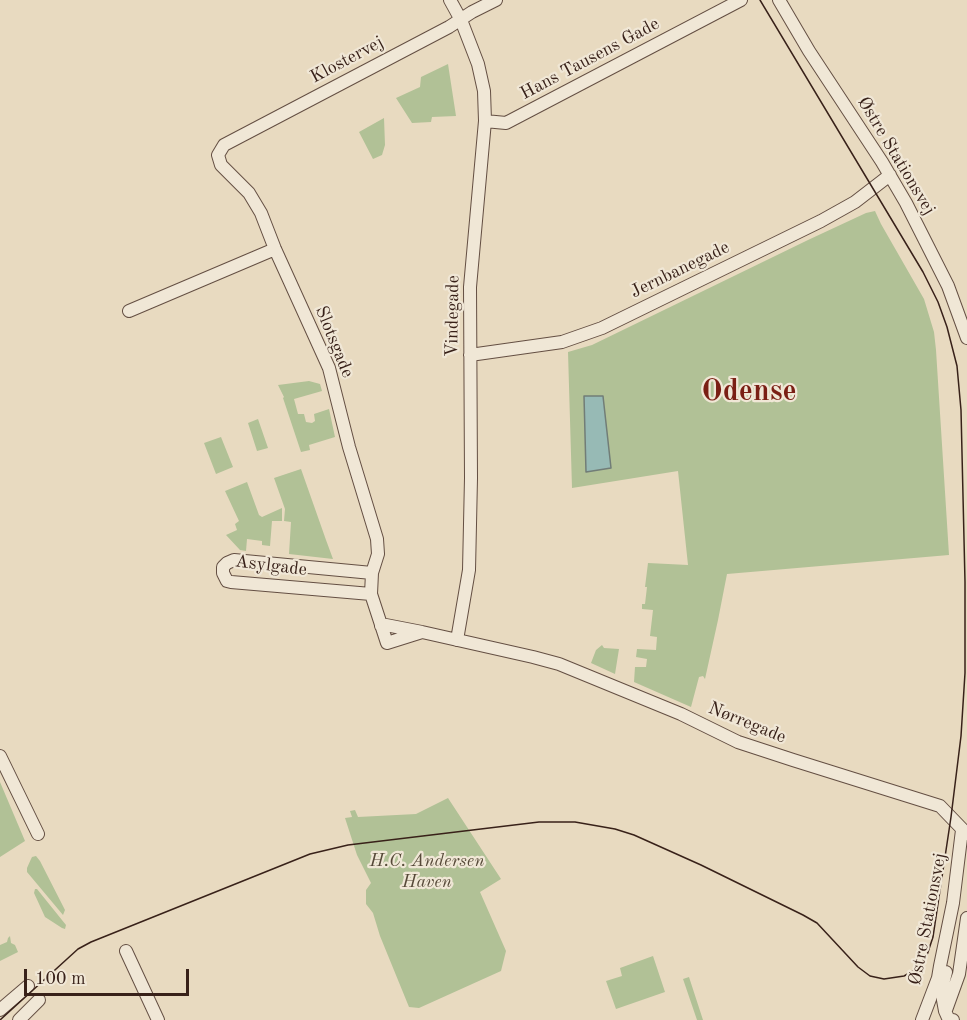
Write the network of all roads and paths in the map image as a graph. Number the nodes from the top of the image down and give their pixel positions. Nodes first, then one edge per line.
1 (450, 0) edge
2 (496, 0) edge
3 (741, 0) edge
4 (779, 0) edge
5 (461, 20) junction
6 (485, 121) junction
7 (219, 155) joint
8 (890, 175) junction
9 (275, 249) junction
10 (129, 311) dead end
11 (967, 338) edge
12 (470, 355) junction
13 (372, 573) junction
14 (371, 594) junction
15 (381, 626) junction
16 (422, 632) junction
17 (457, 640) junction
18 (0, 756) edge
19 (965, 832) edge
20 (38, 834) dead end
21 (953, 903) junction
22 (967, 918) edge
23 (126, 951) dead end
24 (28, 986) dead end
25 (953, 999) edge
26 (39, 1000) dead end
27 (0, 1010) edge
28 (924, 1016) edge
29 (19, 1020) edge
30 (158, 1020) edge

1 - 5 street, Vindegade
2 - 5 street, Klostervej
3 - 6 street, Hans Tausens Gade
4 - 8 street, Østre Stationsvej
5 - 6 street, Vindegade
5 - 7 street, Klostervej
6 - 12 street, Vindegade
7 - 9 street, Slotsgade
8 - 11 street, Østre Stationsvej
8 - 12 street, Jernbanegade
9 - 10 street
9 - 13 street, Slotsgade
12 - 17 street, Vindegade
13 - 14 street, Slotsgade
13 - 14 street, Asylgade
14 - 15 street
15 - 16 street
15 - 16 street
16 - 17 street
17 - 19 street, Nørregade
18 - 20 street
19 - 21 street, Østre Stationsvej
21 - 25 street
21 - 28 street, Østre Stationsvej
22 - 25 street
23 - 30 street
24 - 27 street
25 - 28 street
26 - 29 street

